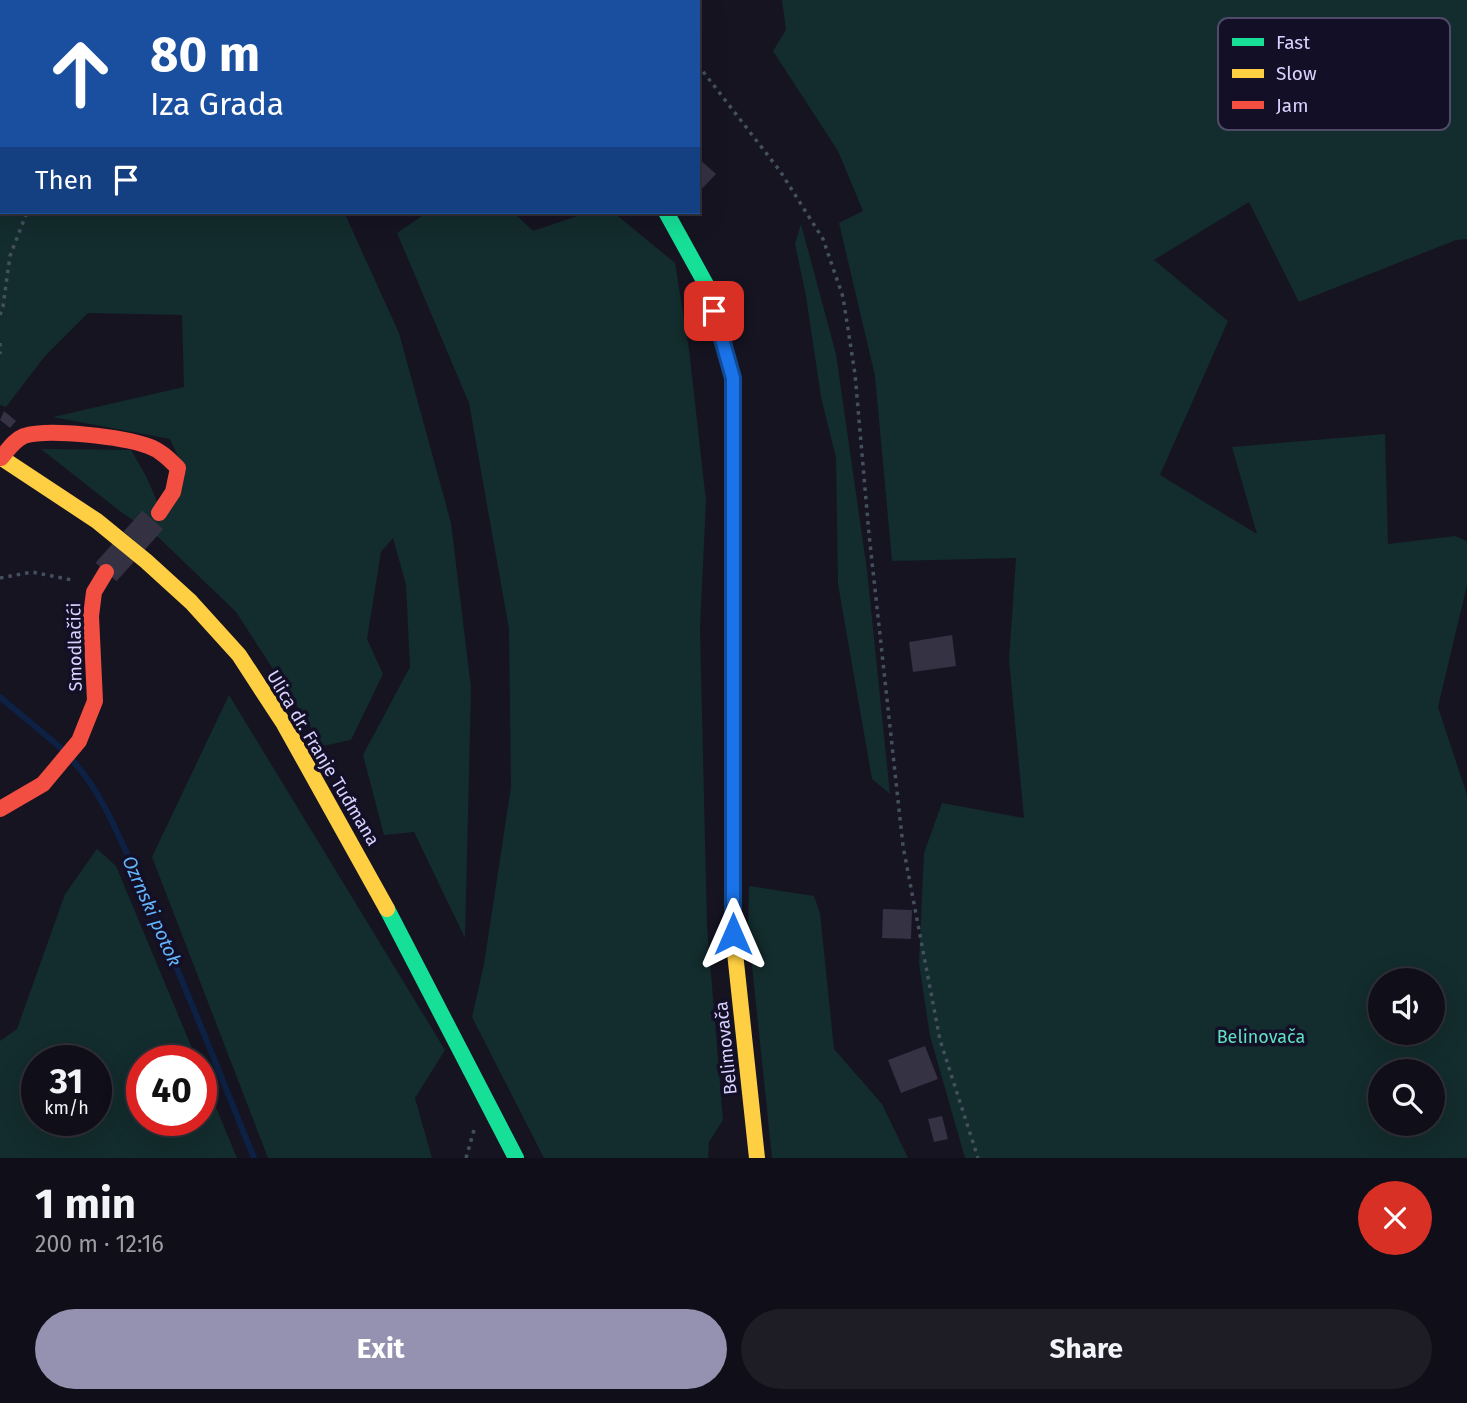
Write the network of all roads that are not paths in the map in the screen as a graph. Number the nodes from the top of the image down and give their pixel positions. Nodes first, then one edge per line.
1 (667, 214) edge
2 (1, 458) edge
3 (159, 513) tunnel mouth
4 (106, 572) tunnel mouth
5 (0, 809) edge
6 (516, 1158) edge
7 (757, 1158) edge

1 - 7 street, Belimovača
2 - 3 street
2 - 6 street, Ulica dr. Franje Tuđmana
4 - 5 street, Smodlačići

